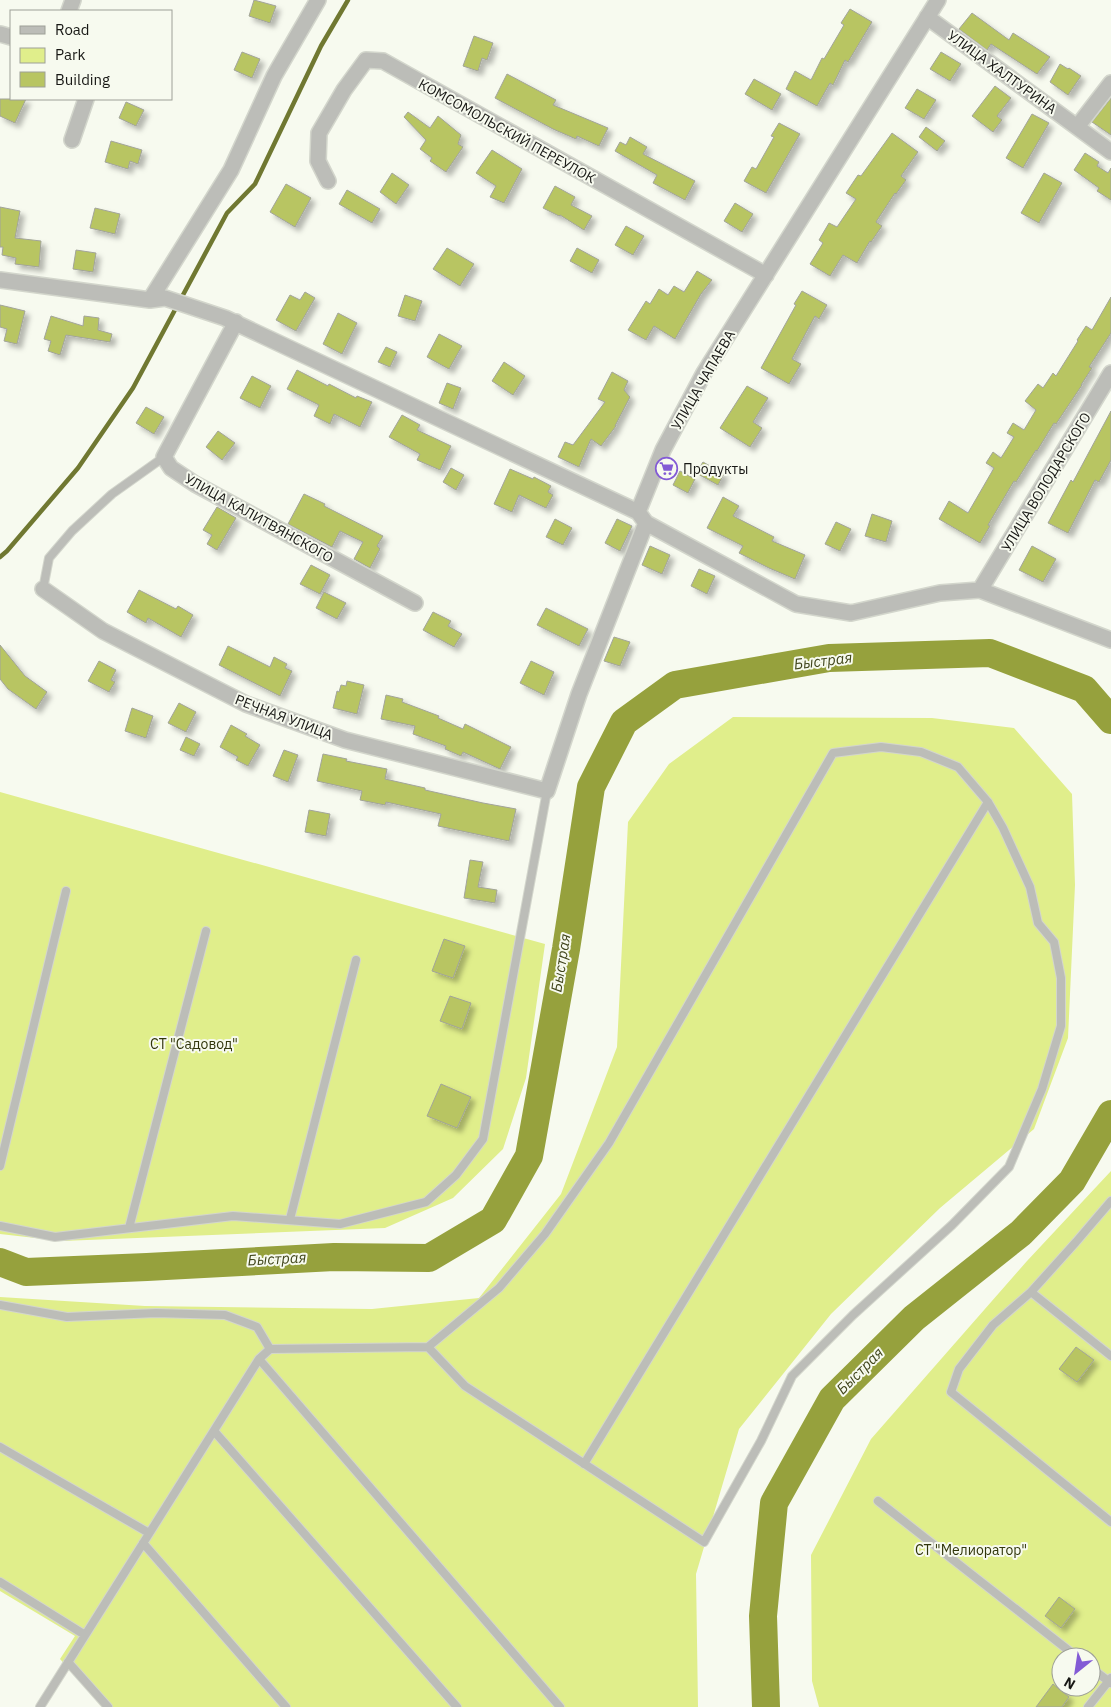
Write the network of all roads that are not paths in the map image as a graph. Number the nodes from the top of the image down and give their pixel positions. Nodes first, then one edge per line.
1 (318, 0) edge
2 (938, 0) edge
3 (927, 17) junction
4 (1111, 83) edge
5 (86, 100) edge
6 (1077, 127) junction
7 (72, 140) dead end
8 (1111, 152) edge
9 (328, 181) dead end
10 (766, 275) junction
11 (0, 280) edge
12 (158, 299) junction
13 (231, 320) junction
14 (1111, 373) edge
15 (164, 457) junction
16 (642, 517) junction
17 (43, 589) joint
18 (980, 590) junction
19 (416, 603) dead end
20 (1111, 640) edge
21 (548, 792) junction
22 (988, 802) junction
23 (66, 891) dead end
24 (206, 931) dead end
25 (356, 960) dead end
26 (0, 1166) edge
27 (1111, 1201) edge
28 (290, 1219) junction
29 (0, 1226) edge
30 (130, 1228) junction
31 (1031, 1292) junction
32 (0, 1305) edge
33 (428, 1347) junction
34 (270, 1349) junction
35 (1111, 1356) edge
36 (259, 1359) junction
37 (214, 1431) junction
38 (0, 1447) edge
39 (584, 1464) junction
40 (878, 1501) dead end
41 (1111, 1522) edge
42 (149, 1533) junction
43 (143, 1543) junction
44 (0, 1582) edge
45 (85, 1635) junction
46 (1064, 1647) edge
47 (68, 1662) junction
48 (1110, 1681) edge
49 (40, 1707) edge
50 (108, 1707) edge
51 (286, 1707) edge
52 (456, 1707) edge
53 (560, 1707) edge
54 (1088, 1707) edge

1 - 12 street
2 - 3 street, УЛИЦА ЧАПАЕВА
3 - 6 street, УЛИЦА ХАЛТУРИНА
3 - 10 street, УЛИЦА ЧАПАЕВА
4 - 6 street
5 - 7 street
6 - 8 street, УЛИЦА ХАЛТУРИНА
9 - 10 street, КОМСОМОЛЬСКИЙ ПЕРЕУЛОК
10 - 16 street, УЛИЦА ЧАПАЕВА
11 - 12 street
12 - 13 street
13 - 15 street
13 - 16 street
14 - 18 street, УЛИЦА ВОЛОДАРСКОГО
15 - 17 lane
15 - 19 street, УЛИЦА КАЛИТВЯНСКОГО
16 - 18 street
16 - 21 street, УЛИЦА ЧАПАЕВА
17 - 21 street, РЕЧНАЯ УЛИЦА
18 - 20 street
21 - 28 lane
22 - 33 lane
22 - 39 lane
22 - 39 lane
23 - 26 lane
24 - 30 lane
25 - 28 lane
27 - 31 lane
28 - 30 lane
29 - 30 lane
31 - 35 lane
31 - 41 lane
32 - 34 lane
33 - 34 lane
33 - 39 lane
34 - 36 lane
36 - 37 lane
36 - 53 lane
37 - 42 lane
37 - 52 lane
38 - 42 lane
40 - 46 lane
42 - 43 lane
43 - 45 lane
43 - 51 lane
44 - 45 lane
45 - 47 lane
47 - 49 lane
47 - 50 lane
48 - 54 lane

